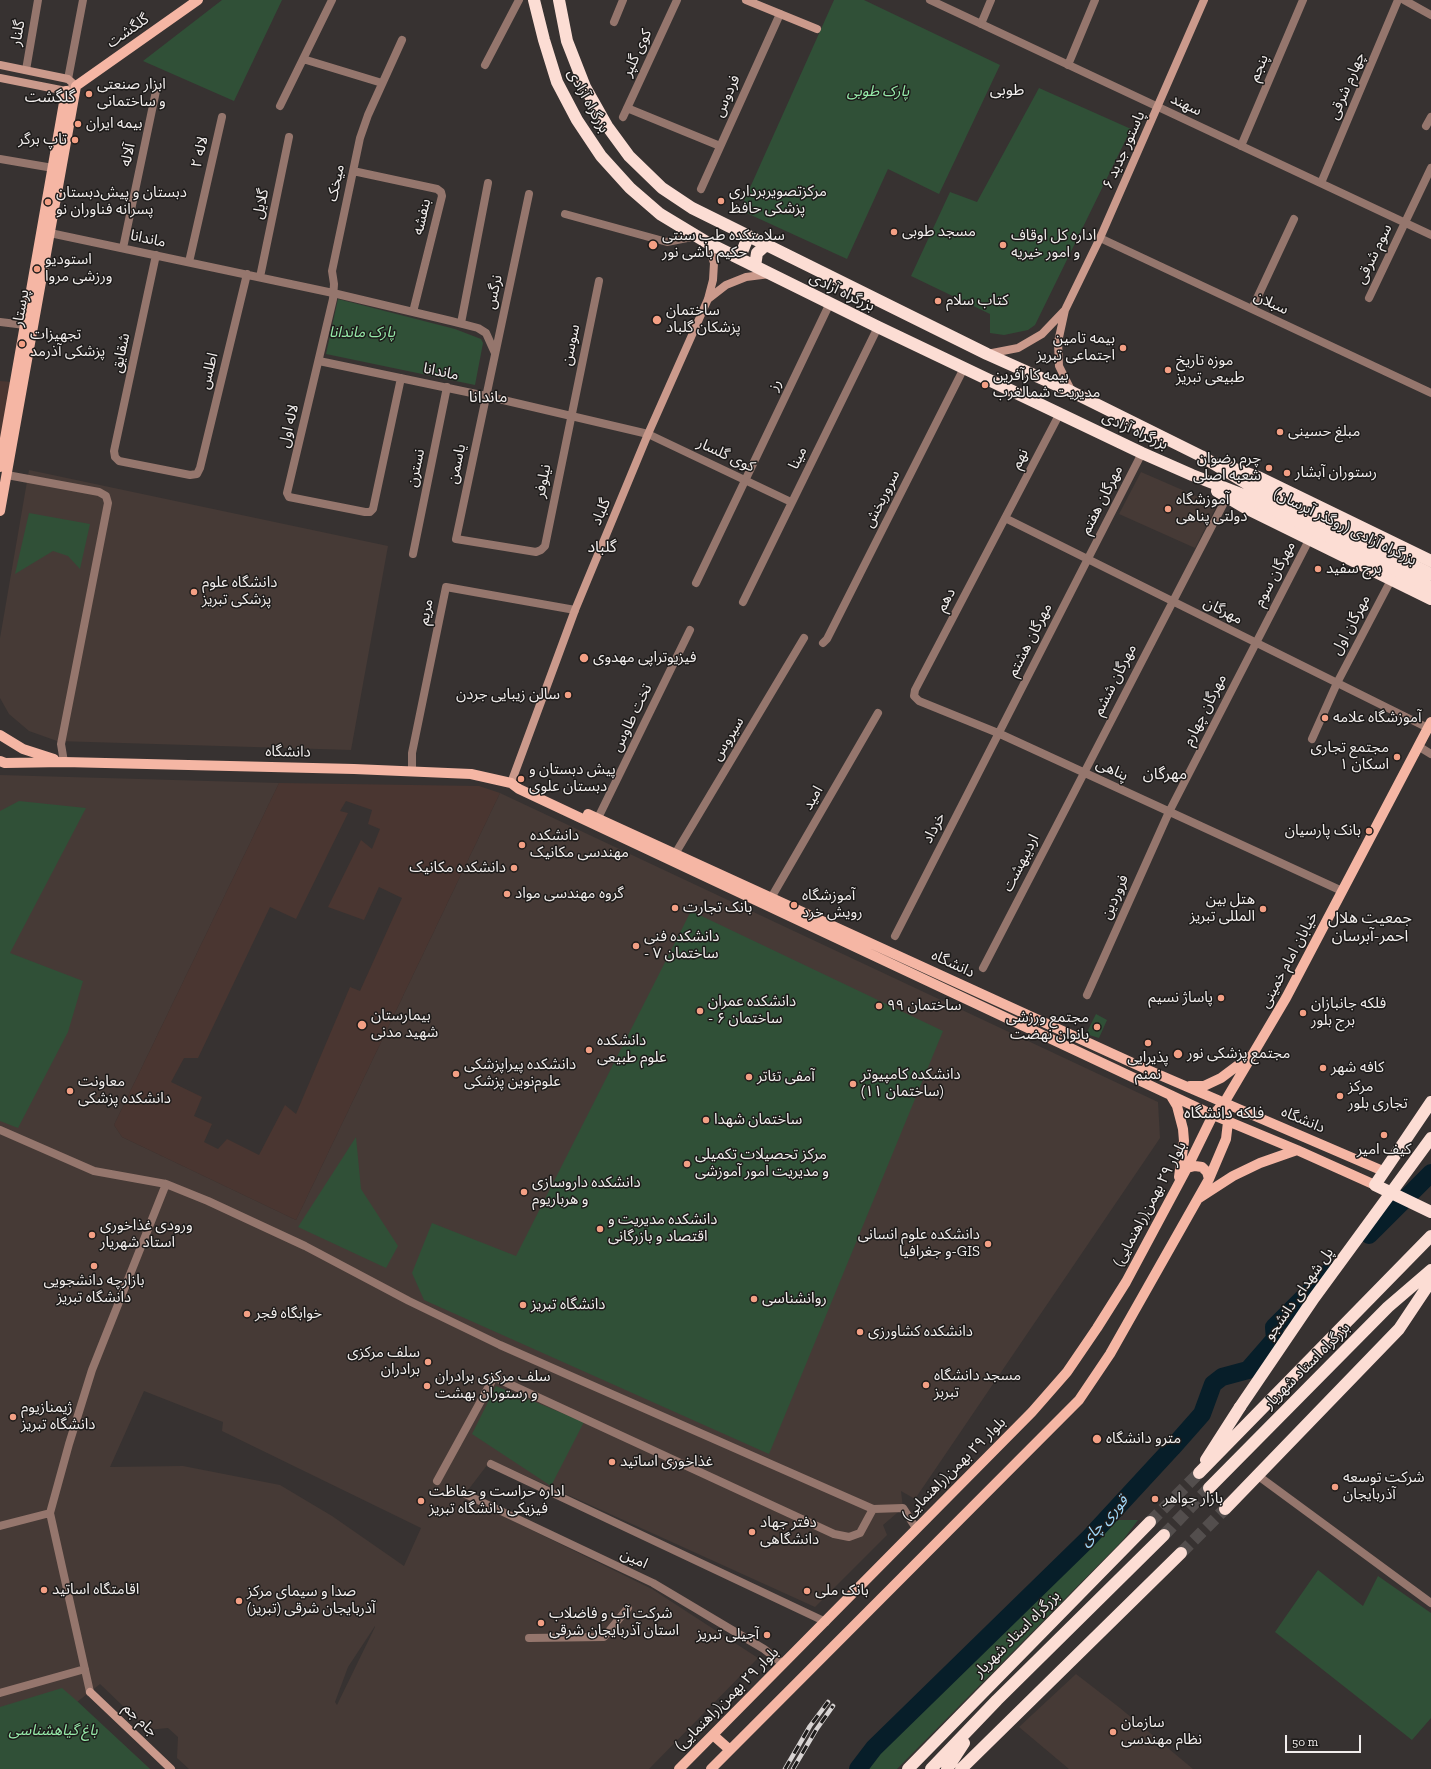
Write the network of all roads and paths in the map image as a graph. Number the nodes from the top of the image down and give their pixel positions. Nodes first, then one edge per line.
1 (38, 0) edge
2 (83, 0) edge
3 (198, 0) edge
4 (332, 0) edge
5 (519, 0) edge
6 (534, 0) edge
7 (559, 0) edge
8 (623, 0) edge
9 (677, 0) edge
10 (746, 0) edge
11 (930, 0) edge
12 (991, 0) edge
13 (1096, 0) edge
14 (1204, 0) edge
15 (1303, 0) edge
16 (1398, 0) edge
17 (1404, 0) edge
18 (780, 14) junction
19 (1431, 15) edge
20 (614, 22) dead end
21 (981, 24) junction
22 (817, 29) dead end
23 (402, 40) dead end
24 (303, 59) junction
25 (0, 65) edge
26 (485, 65) dead end
27 (1068, 65) junction
28 (26, 70) junction
29 (0, 78) edge
30 (68, 79) junction
31 (382, 83) junction
32 (76, 86) junction
33 (66, 91) junction
34 (156, 91) dead end
35 (280, 106) dead end
36 (1158, 107) junction
37 (627, 108) junction
38 (222, 117) dead end
39 (623, 117) dead end
40 (1431, 117) edge
41 (1426, 126) dead end
42 (289, 137) dead end
43 (720, 146) junction
44 (1241, 146) junction
45 (0, 159) edge
46 (53, 168) junction
47 (1431, 168) edge
48 (353, 171) junction
49 (1321, 183) junction
50 (488, 184) dead end
51 (701, 189) dead end
52 (529, 194) dead end
53 (564, 214) dead end
54 (1294, 219) dead end
55 (1405, 223) junction
56 (50, 233) junction
57 (1431, 235) edge
58 (697, 236) junction
59 (747, 236) junction
60 (1100, 238) junction
61 (708, 243) junction
62 (766, 245) junction
63 (123, 248) junction
64 (156, 255) junction
65 (736, 257) junction
66 (190, 262) junction
67 (755, 266) junction
68 (246, 274) junction
69 (770, 274) junction
70 (260, 277) junction
71 (599, 280) dead end
72 (333, 293) junction
73 (1369, 298) dead end
74 (708, 299) junction
75 (830, 303) junction
76 (1252, 309) junction
77 (1065, 310) junction
78 (414, 312) junction
79 (0, 322) edge
80 (461, 323) junction
81 (25, 325) junction
82 (878, 327) junction
83 (495, 354) junction
84 (987, 354) junction
85 (319, 360) junction
86 (964, 368) junction
87 (401, 378) junction
88 (447, 387) junction
89 (1072, 392) junction
90 (1431, 393) edge
91 (486, 396) junction
92 (1060, 413) junction
93 (570, 415) junction
94 (648, 434) junction
95 (1142, 453) junction
96 (1201, 456) junction
97 (3, 471) edge
98 (197, 474) joint
99 (1192, 475) junction
100 (746, 480) junction
101 (1248, 491) junction
102 (1227, 497) junction
103 (791, 502) junction
104 (0, 512) edge
105 (1006, 518) junction
106 (1309, 540) junction
107 (1390, 542) junction
108 (541, 550) joint
109 (413, 554) dead end
110 (1087, 560) junction
111 (1431, 562) edge
112 (1376, 573) junction
113 (1431, 574) edge
114 (1391, 580) junction
115 (696, 584) dead end
116 (1431, 587) edge
117 (1431, 600) edge
118 (1172, 601) junction
119 (743, 602) dead end
120 (575, 610) junction
121 (690, 630) dead end
122 (804, 638) dead end
123 (822, 643) dead end
124 (1254, 643) junction
125 (1337, 683) junction
126 (914, 696) joint
127 (878, 713) dead end
128 (1429, 725) edge
129 (998, 733) junction
130 (0, 736) edge
131 (1312, 739) dead end
132 (1418, 746) junction
133 (1431, 754) edge
134 (0, 761) edge
135 (64, 762) junction
136 (412, 772) junction
137 (1083, 772) junction
138 (511, 783) junction
139 (1169, 812) junction
140 (598, 818) junction
141 (675, 854) junction
142 (1342, 891) junction
143 (771, 898) junction
144 (895, 936) dead end
145 (983, 968) dead end
146 (1087, 995) dead end
147 (1254, 1053) junction
148 (1186, 1086) junction
149 (1172, 1096) junction
150 (1224, 1102) junction
151 (1431, 1102) edge
152 (1213, 1115) junction
153 (1228, 1122) junction
154 (0, 1130) edge
155 (1431, 1138) edge
156 (1297, 1150) junction
157 (1187, 1168) junction
158 (1383, 1171) junction
159 (1209, 1179) junction
160 (1178, 1182) junction
161 (166, 1184) junction
162 (1375, 1186) junction
163 (1198, 1199) junction
164 (1431, 1212) edge
165 (1431, 1236) edge
166 (1431, 1270) edge
167 (1431, 1281) edge
168 (491, 1464) dead end
169 (1257, 1475) junction
170 (437, 1481) dead end
171 (1209, 1488) tunnel mouth
172 (465, 1494) dead end
173 (873, 1509) junction
174 (1225, 1509) tunnel mouth
175 (50, 1513) junction
176 (1150, 1522) tunnel mouth
177 (0, 1526) edge
178 (916, 1528) junction
179 (1164, 1535) tunnel mouth
180 (1181, 1553) tunnel mouth
181 (1431, 1603) edge
182 (628, 1608) dead end
183 (826, 1622) junction
184 (529, 1638) dead end
185 (783, 1664) junction
186 (85, 1670) junction
187 (90, 1692) joint
188 (0, 1693) edge
189 (975, 1725) junction
190 (713, 1734) junction
191 (730, 1750) junction
192 (932, 1768) edge
193 (171, 1769) edge
194 (679, 1769) edge
195 (711, 1769) edge
196 (908, 1769) edge
197 (947, 1769) edge
198 (961, 1769) edge

1 - 28 street, گلنار
2 - 30 street
3 - 32 main road, گلگشت
4 - 24 street
5 - 26 street
6 - 58 highway, بزرگراه آزادی
7 - 59 highway, بزرگراه آزادی
8 - 20 street
9 - 37 street, کوی گلپر
10 - 18 main road
11 - 21 street, سهند
12 - 21 street
13 - 27 street
14 - 36 main road, پاستور جدید ۶
15 - 44 street, پنجم
16 - 49 street, چهارم شرقی
17 - 19 street
18 - 22 main road
18 - 43 street, فردوس
21 - 27 street, سهند
23 - 31 street, میخک
24 - 31 street
24 - 35 street
25 - 28 main road
27 - 36 street, سهند
28 - 30 main road
29 - 33 main road
30 - 32 main road
31 - 48 street, میخک
32 - 33 main road
32 - 56 main road, پرستار
33 - 46 main road, پرستار
34 - 63 street, آلاله
36 - 44 street, سهند
36 - 60 main road, پاستور جدید ۶
37 - 39 street, کوی گلپر
37 - 43 street
38 - 66 street, لاله ۲
40 - 41 street
42 - 70 street, گلایل
43 - 51 street, فردوس
44 - 49 street, سهند
45 - 46 street
46 - 81 main road, پرستار
47 - 55 street, سوم شرقی
48 - 72 street, میخک
48 - 78 street, بنفشه
49 - 55 street, سهند
50 - 80 street
52 - 83 street, نرگس
53 - 58 street
54 - 76 street
55 - 57 street, سهند
55 - 73 street, سوم شرقی
56 - 63 street, ماندانا
56 - 97 main road, پرستار
58 - 61 highway, بزرگراه آزادی
59 - 62 highway, بزرگراه آزادی
59 - 65 highway
60 - 76 street, سبلان
60 - 77 main road, پاستور جدید ۶
61 - 65 highway, بزرگراه آزادی
61 - 74 main road, گلباد
62 - 67 highway
62 - 84 highway, بزرگراه آزادی
63 - 64 street, ماندانا
64 - 66 street, ماندانا
64 - 98 street, شقایق
65 - 67 highway, بزرگراه آزادی
66 - 68 street, ماندانا
67 - 69 highway, بزرگراه آزادی
68 - 70 street, ماندانا
68 - 98 street, اطلس
69 - 74 main road
69 - 75 highway, بزرگراه آزادی
70 - 72 street, ماندانا
71 - 93 street, سوسن
72 - 78 street, ماندانا
72 - 85 street
74 - 94 main road, گلباد
75 - 82 highway, بزرگراه آزادی
75 - 100 street, رز
76 - 90 street, سبلان
77 - 84 main road, پاستور جدید ۶
77 - 89 main road, پاستور جدید ۶
78 - 80 street, ماندانا
79 - 81 street
80 - 83 street, ماندانا
81 - 97 main road, پرستار
82 - 86 highway, بزرگراه آزادی
82 - 103 street, مینا
83 - 91 street, نرگس
84 - 89 highway, بزرگراه آزادی
85 - 87 street, ماندانا
85 - 87 street, لاله اول
86 - 92 highway, بزرگراه آزادی
86 - 123 street, سروربخش
87 - 88 street, ماندانا
88 - 91 street, ماندانا
88 - 109 street, نسترن
89 - 96 highway, بزرگراه آزادی
91 - 93 street, ماندانا
91 - 108 street, یاسمن
92 - 95 highway, بزرگراه آزادی
92 - 105 street, نهم
93 - 94 street, ماندانا
93 - 108 street, نیلوفر
94 - 100 street, کوی گلسار
94 - 120 main road, گلباد
95 - 99 highway, بزرگراه آزادی
95 - 110 street, مهرگان هفتم
96 - 101 highway, بزرگراه آزادی
96 - 107 highway
97 - 104 main road, پرستار
97 - 135 street
99 - 101 highway, بزرگراه آزادی
99 - 102 highway
100 - 103 street, کوی گلسار
100 - 115 street, رز
101 - 113 highway, بزرگراه آزادی (روگذر آبرسان), bridge
101 - 116 highway, بزرگراه آزادی (روگذر آبرسان), bridge
102 - 106 highway
102 - 118 street, مهرگان ششم
103 - 119 street, مینا
105 - 110 street, مهرگان
105 - 126 street, دهم
106 - 112 highway
106 - 124 street, مهرگان سوم
107 - 111 highway
107 - 112 highway
110 - 118 street, مهرگان
110 - 129 street, مهرگان هشتم
112 - 114 highway
114 - 117 highway
114 - 125 street, مهرگان اول
118 - 124 street, مهرگان
118 - 137 street, مهرگان ششم
120 - 136 street, مریم
120 - 138 main road, گلباد
121 - 140 street, تخت طاوس
122 - 141 street, سیروس
124 - 125 street, مهرگان
124 - 139 street, مهرگان چهارم
125 - 128 street, مهرگان
125 - 131 street, مهرگان اول
126 - 129 street, پناهی
127 - 143 street, امید
128 - 132 main road, خیابان امام خمینی
129 - 137 street, پناهی
129 - 144 street, خرداد
130 - 135 main road, دانشگاه
132 - 133 street
132 - 142 main road, خیابان امام خمینی
134 - 135 main road, دانشگاه
135 - 136 main road, دانشگاه
136 - 138 main road, دانشگاه
137 - 139 street, پناهی
137 - 145 street, اردیبهشت
138 - 140 main road, دانشگاه
138 - 149 main road, دانشگاه
139 - 142 street, پناهی
139 - 146 street, فروردین
140 - 141 main road, دانشگاه
141 - 143 main road, دانشگاه
142 - 147 main road, خیابان امام خمینی
143 - 148 main road, دانشگاه
147 - 148 main road
147 - 150 main road, خیابان امام خمینی
148 - 150 main road, دانشگاه
149 - 152 main road, دانشگاه
149 - 160 main road
150 - 152 main road, بلوار ٢٩ بهمن(راهنمایی)
150 - 153 main road
150 - 158 main road, دانشگاه
151 - 158 highway
152 - 153 main road, دانشگاه
152 - 157 main road, بلوار ٢٩ بهمن(راهنمایی)
153 - 156 main road, دانشگاه
153 - 159 main road
154 - 161 street
155 - 165 highway, پل شهدای دانشجو, bridge
156 - 162 main road, دانشگاه
156 - 163 main road
157 - 159 main road
157 - 160 main road, بلوار ٢٩ بهمن(راهنمایی)
158 - 162 highway
159 - 163 main road
160 - 178 main road, بلوار ٢٩ بهمن(راهنمایی)
161 - 173 street
161 - 175 street
162 - 164 highway
163 - 191 main road
166 - 171 highway, بزرگراه استاد شهریار
167 - 169 highway
168 - 183 street
169 - 174 highway
169 - 181 street
170 - 173 street
172 - 185 street, امین
173 - 178 street
175 - 177 street
175 - 186 street
176 - 196 highway, بزرگراه استاد شهریار
178 - 183 main road, بلوار ٢٩ بهمن(راهنمایی)
179 - 189 highway
180 - 198 highway
182 - 184 street
183 - 185 main road, بلوار ٢٩ بهمن(راهنمایی)
185 - 190 main road, بلوار ٢٩ بهمن(راهنمایی)
186 - 187 street
186 - 188 street
187 - 193 main road, جام جم
189 - 192 highway
189 - 197 highway
190 - 191 main road
190 - 194 main road, بلوار ٢٩ بهمن(راهنمایی)
191 - 195 main road

